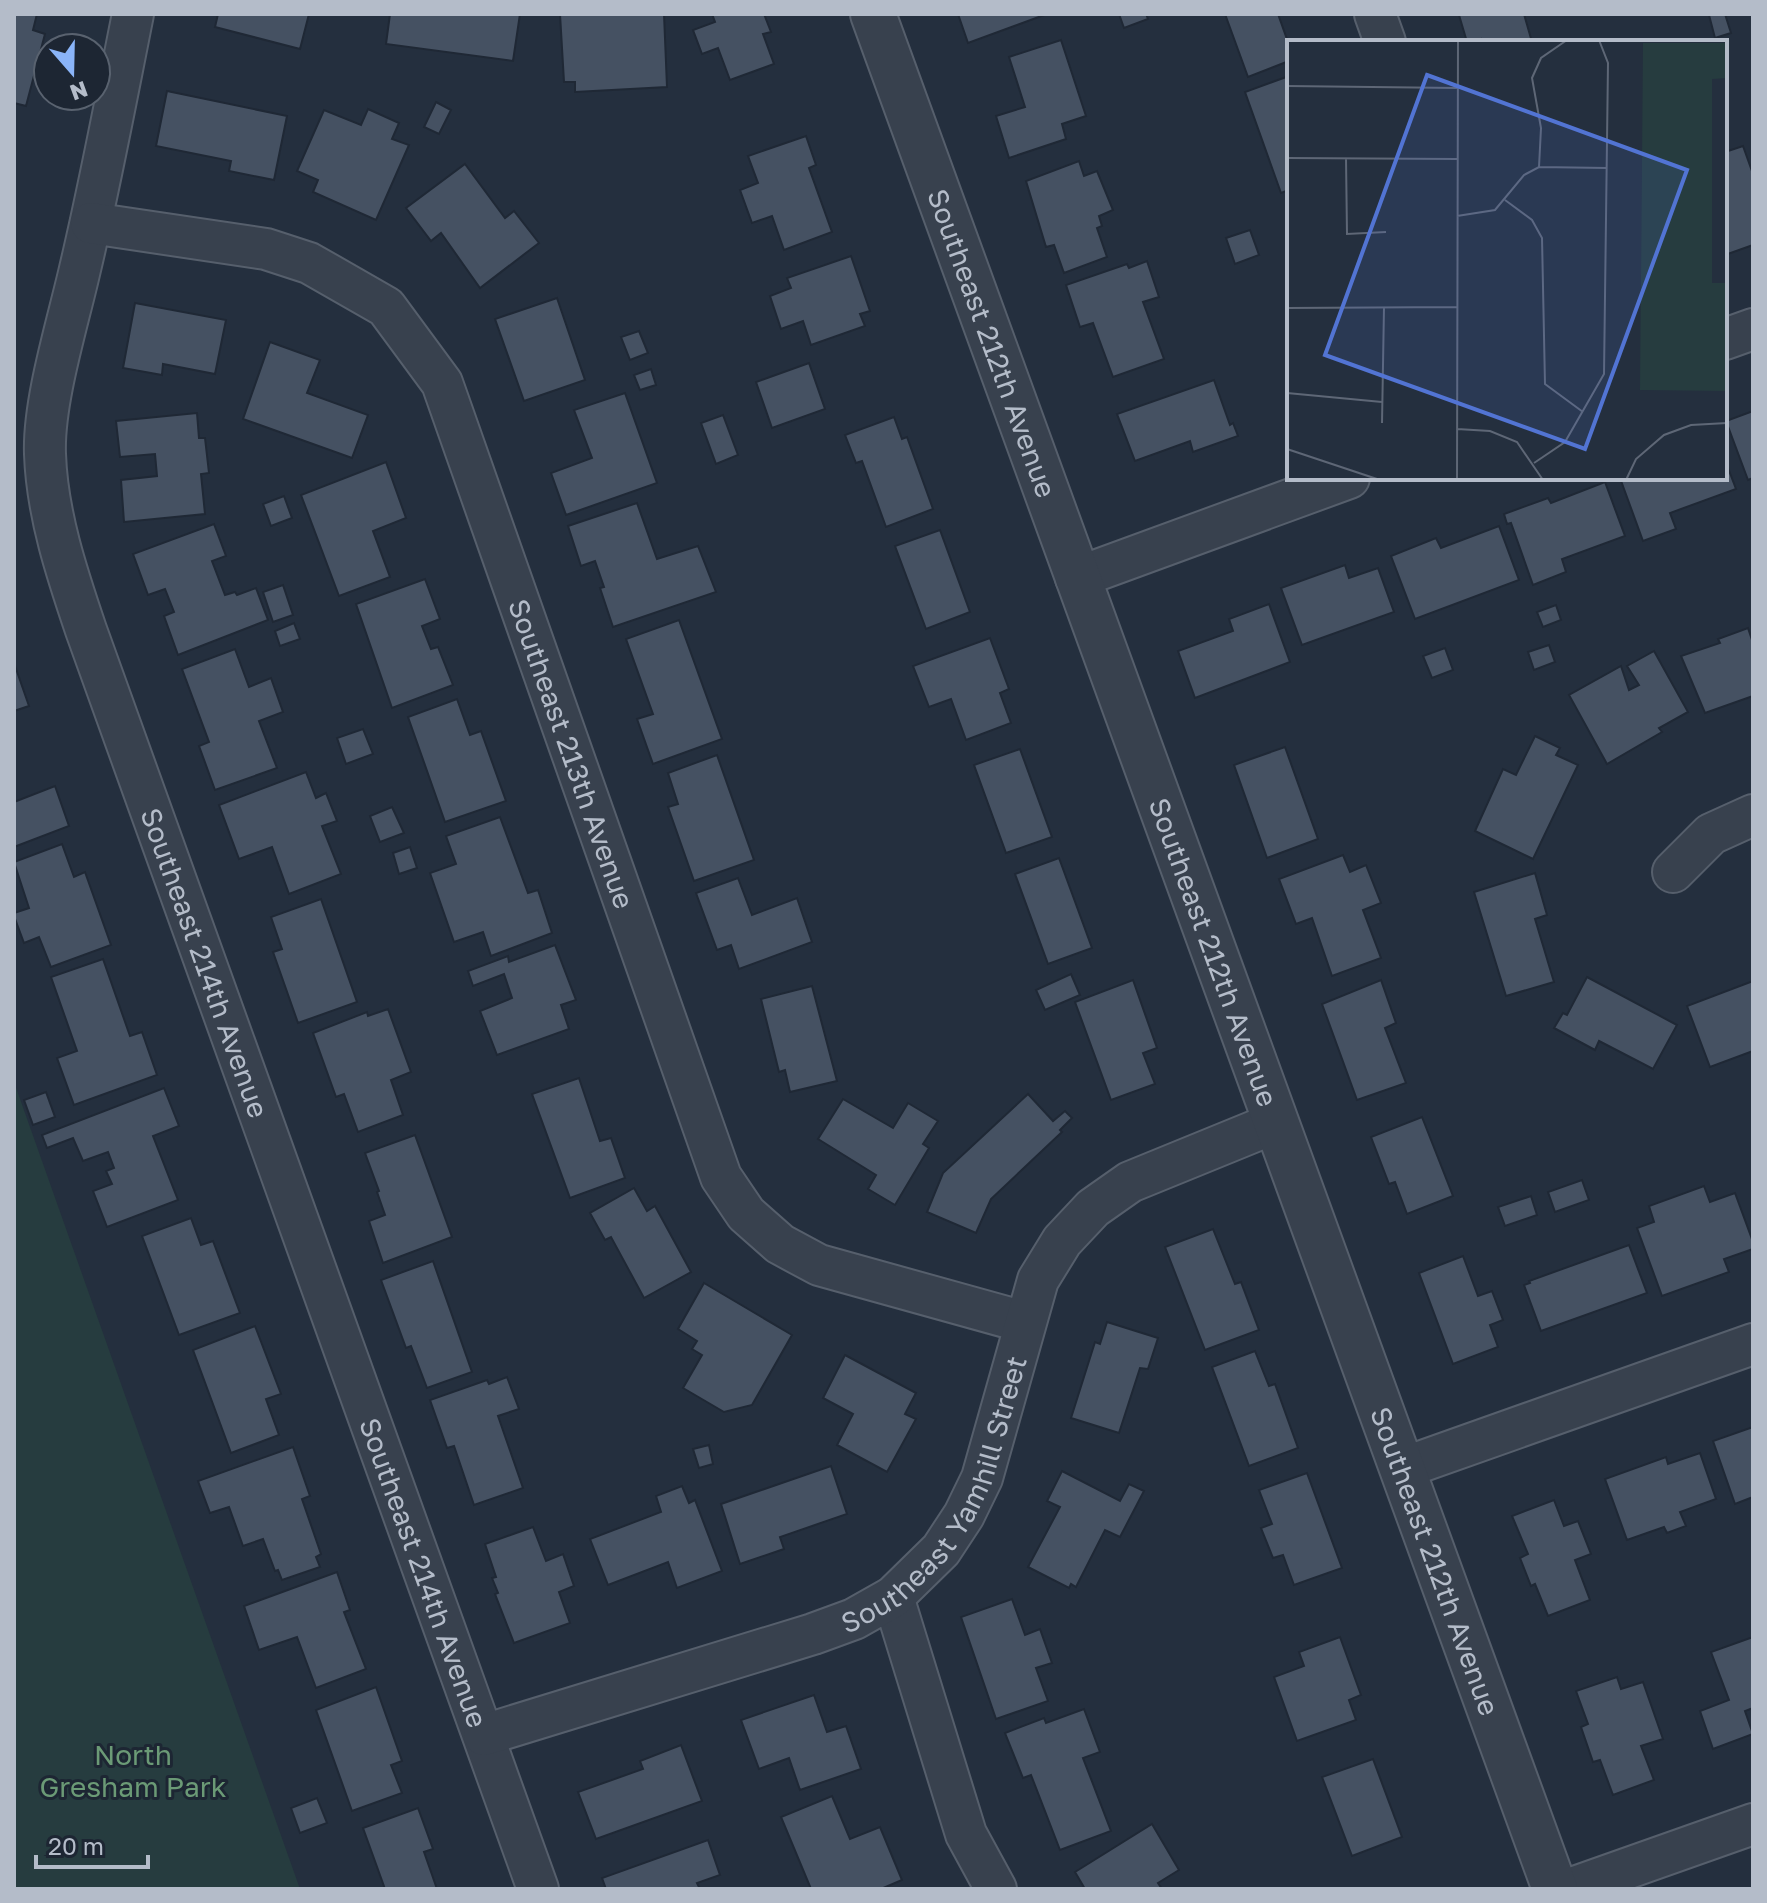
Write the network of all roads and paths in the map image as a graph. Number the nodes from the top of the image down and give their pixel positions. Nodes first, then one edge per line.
1 (133, 14) edge
2 (873, 14) edge
3 (1375, 14) edge
4 (1384, 40) edge
5 (91, 223) junction
6 (1753, 329) edge
7 (1727, 338) edge
8 (1344, 480) edge
9 (1076, 578) junction
10 (1753, 815) edge
11 (1673, 872) dead end
12 (1277, 1122) junction
13 (1024, 1322) junction
14 (1753, 1344) edge
15 (1403, 1468) junction
16 (893, 1597) junction
17 (484, 1735) junction
18 (1753, 1824) edge
19 (538, 1889) edge
20 (996, 1889) edge
21 (1555, 1889) edge
22 (1569, 1889) edge

1 - 5 street, Southeast 214th Avenue
2 - 9 street, Southeast 212th Avenue
3 - 4 street
5 - 13 street, Southeast 213th Avenue
5 - 17 street, Southeast 214th Avenue
6 - 7 street
8 - 9 street
9 - 12 street, Southeast 212th Avenue
10 - 11 street
12 - 13 street, Southeast Yamhill Street
12 - 15 street, Southeast 212th Avenue
13 - 16 street, Southeast Yamhill Street
14 - 15 street
15 - 21 street, Southeast 212th Avenue
16 - 17 street, Southeast Yamhill Street
16 - 20 street
17 - 19 street, Southeast 214th Avenue
18 - 22 street

